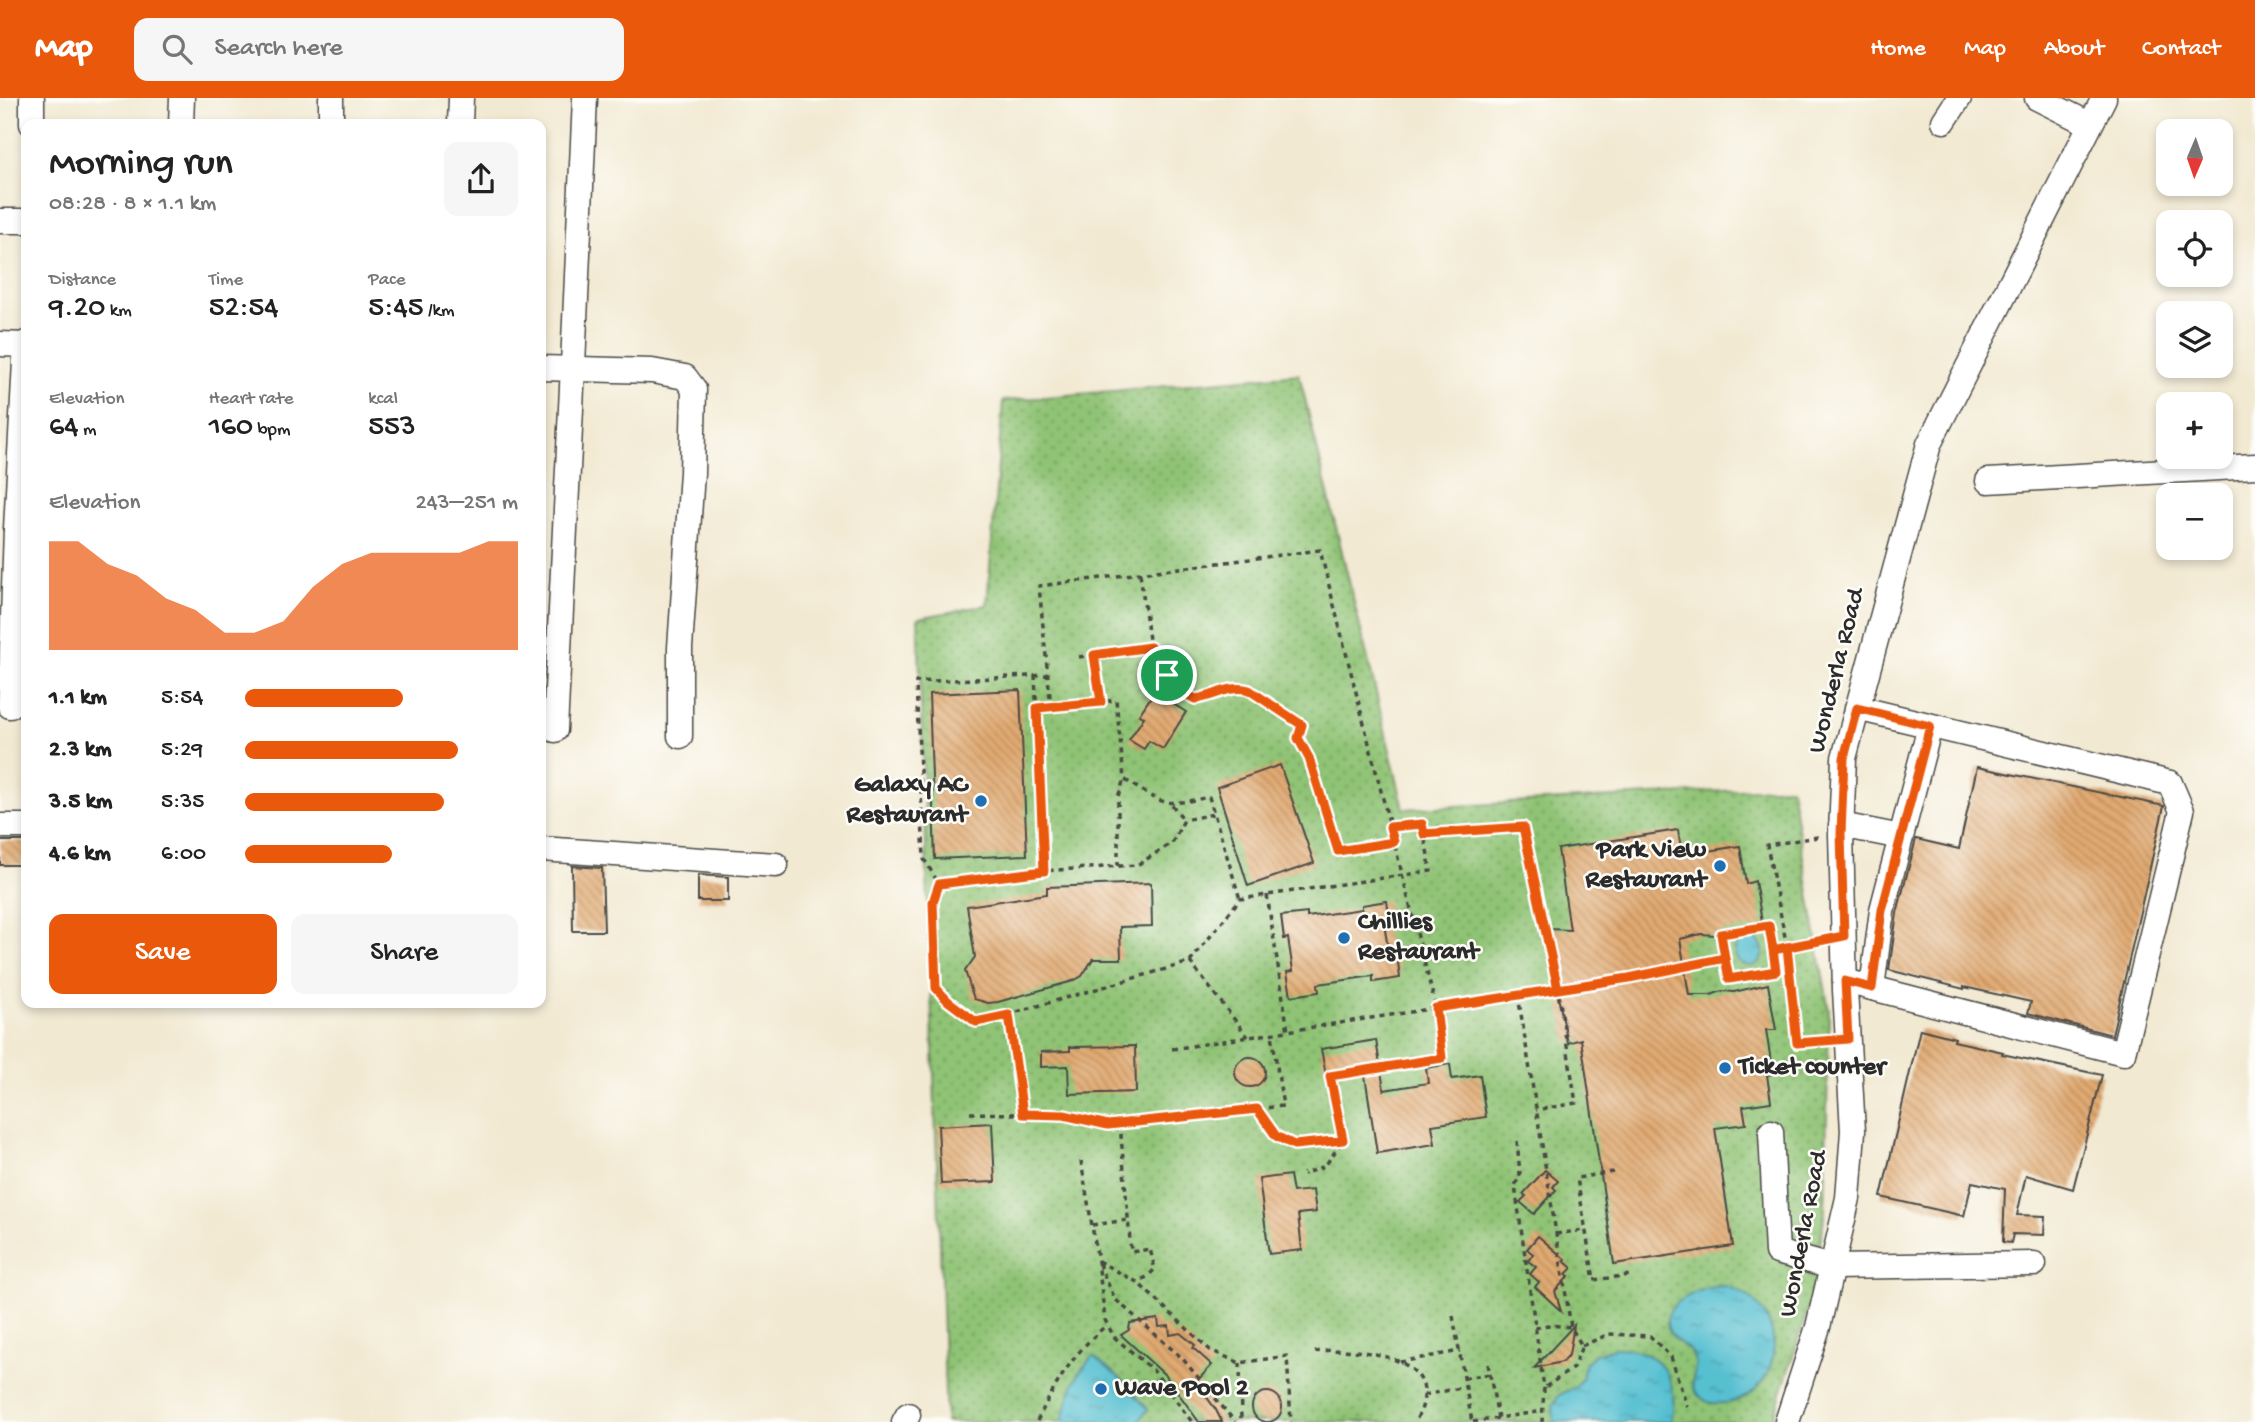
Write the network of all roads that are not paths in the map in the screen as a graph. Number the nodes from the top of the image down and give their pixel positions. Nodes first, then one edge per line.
1 (33, 98) edge
2 (182, 98) edge
3 (331, 98) edge
4 (461, 98) edge
5 (585, 98) edge
6 (1959, 98) edge
7 (2037, 98) edge
8 (2104, 98) edge
9 (32, 119) edge
10 (181, 119) edge
11 (331, 119) edge
12 (460, 119) edge
13 (1944, 121) dead end
14 (2089, 124) junction
15 (0, 221) edge
16 (21, 221) edge
17 (0, 344) edge
18 (21, 344) edge
19 (546, 368) edge
20 (572, 369) junction
21 (21, 436) edge
22 (2255, 466) edge
23 (1988, 481) dead end
24 (10, 706) dead end
25 (1857, 708) junction
26 (1930, 726) junction
27 (555, 730) dead end
28 (680, 736) dead end
29 (0, 826) edge
30 (21, 826) edge
31 (1841, 829) junction
32 (1901, 837) junction
33 (546, 849) edge
34 (776, 864) dead end
35 (1845, 981) junction
36 (1872, 988) junction
37 (1771, 1132) dead end
38 (2034, 1264) dead end
39 (1832, 1267) junction
40 (1787, 1422) edge

1 - 9 street
2 - 10 street
3 - 11 street
4 - 12 street
5 - 20 street
6 - 13 street
7 - 14 street
8 - 14 street, Wonderla Road
14 - 25 street, Wonderla Road
15 - 16 street
17 - 18 street
19 - 20 street
20 - 27 street
20 - 28 street
21 - 24 street
22 - 23 street
25 - 26 street
25 - 31 street, Wonderla Road
26 - 32 street
26 - 36 street
29 - 30 street
31 - 32 street
31 - 35 street, Wonderla Road
32 - 36 street
33 - 34 street
35 - 36 street
35 - 39 street, Wonderla Road
37 - 39 street
38 - 39 street
39 - 40 street, Wonderla Road

